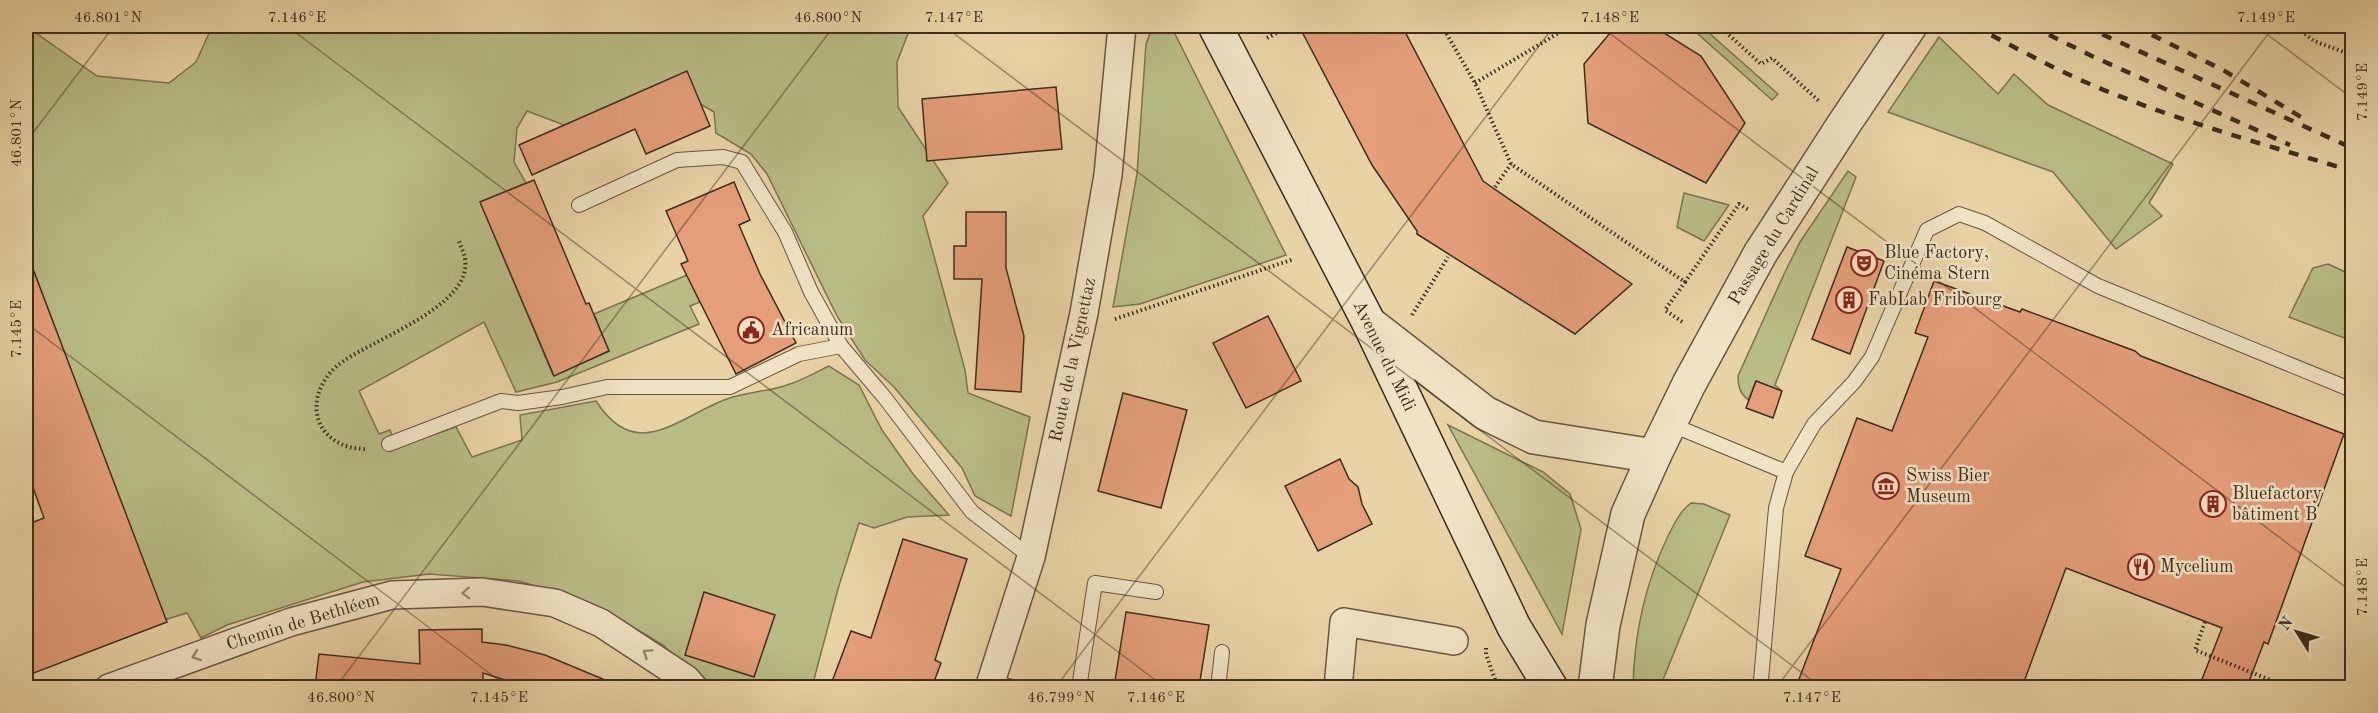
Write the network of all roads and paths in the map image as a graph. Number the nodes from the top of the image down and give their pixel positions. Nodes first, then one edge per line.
1 (1122, 26) edge
2 (1215, 26) edge
3 (1290, 26) edge
4 (1442, 26) edge
5 (1567, 26) edge
6 (1719, 26) edge
7 (1910, 26) edge
8 (2294, 26) edge
9 (1267, 38) dead end
10 (2352, 49) edge
11 (2346, 53) junction
12 (2352, 55) edge
13 (1475, 83) junction
14 (1821, 102) dead end
15 (1510, 164) junction
16 (1495, 187) dead end
17 (579, 205) dead end
18 (1735, 210) dead end
19 (459, 241) dead end
20 (1448, 258) dead end
21 (1294, 259) dead end
22 (1685, 282) junction
23 (1410, 318) dead end
24 (1112, 319) dead end
25 (1369, 323) junction
26 (1687, 325) dead end
27 (841, 346) junction
28 (2352, 390) edge
29 (1670, 424) junction
30 (389, 444) joint
31 (1654, 456) junction
32 (1786, 472) junction
33 (1031, 557) junction
34 (1156, 592) dead end
35 (2205, 622) dead end
36 (1454, 641) dead end
37 (1222, 652) dead end
38 (999, 686) edge
39 (109, 687) edge
40 (694, 687) edge
41 (1079, 687) edge
42 (1218, 687) edge
43 (1338, 687) edge
44 (1551, 687) edge
45 (1595, 687) edge
46 (1762, 687) edge
47 (2276, 687) edge

1 - 33 street, Route de la Vignettaz
2 - 25 street, Avenue du Midi
3 - 9 path
4 - 13 path
5 - 13 path
6 - 14 path
7 - 29 street, Passage du Cardinal
8 - 11 path
10 - 11 path
11 - 12 path
13 - 15 path
15 - 16 path
15 - 22 path
17 - 27 lane
18 - 22 path
19 - 30 path
20 - 23 path
21 - 24 path
22 - 26 path
25 - 31 street
25 - 44 street, Avenue du Midi
27 - 30 lane
27 - 33 lane
28 - 32 lane
29 - 31 street, Passage du Cardinal
29 - 32 lane
31 - 45 street, Passage du Cardinal
32 - 46 lane
33 - 38 street, Route de la Vignettaz
34 - 41 lane
35 - 47 path
36 - 43 street
37 - 42 lane
40 -> 39 street, Chemin de Bethléem

